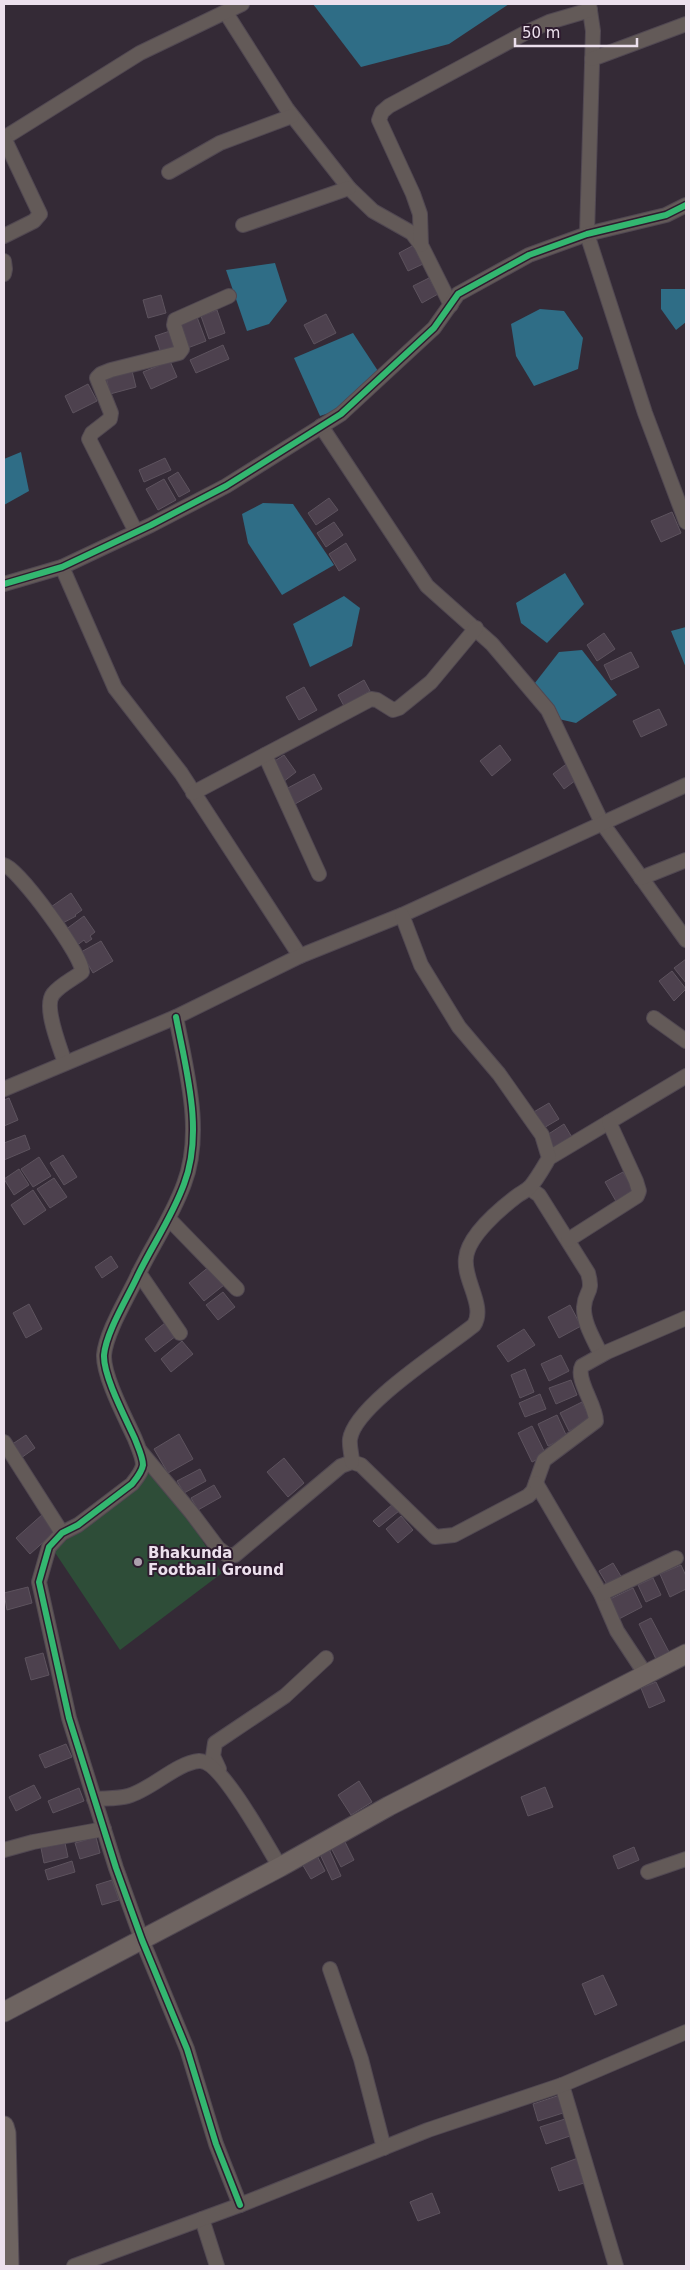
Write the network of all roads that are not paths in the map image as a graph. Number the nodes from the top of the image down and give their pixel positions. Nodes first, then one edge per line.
1 (242, 4) edge
2 (590, 7) edge
3 (226, 13) junction
4 (686, 24) edge
5 (592, 60) junction
6 (292, 116) junction
7 (4, 138) edge
8 (169, 172) dead end
9 (350, 188) junction
10 (686, 205) edge
11 (243, 225) dead end
12 (587, 234) junction
13 (4, 236) edge
14 (421, 245) junction
15 (4, 261) edge
16 (4, 274) edge
17 (229, 296) dead end
18 (451, 305) junction
19 (321, 426) junction
20 (686, 522) edge
21 (136, 532) junction
22 (62, 567) junction
23 (4, 584) edge
24 (476, 628) junction
25 (265, 756) junction
26 (686, 785) edge
27 (193, 793) junction
28 (602, 823) junction
29 (686, 860) edge
30 (4, 865) edge
31 (319, 874) dead end
32 (641, 878) junction
33 (402, 915) junction
34 (686, 940) edge
35 (300, 956) junction
36 (176, 1017) junction
37 (654, 1018) dead end
38 (686, 1041) edge
39 (65, 1063) junction
40 (686, 1076) edge
41 (4, 1089) edge
42 (609, 1122) junction
43 (550, 1158) junction
44 (529, 1188) junction
45 (169, 1219) junction
46 (568, 1240) junction
47 (139, 1273) junction
48 (237, 1289) dead end
49 (686, 1318) edge
50 (180, 1333) dead end
51 (601, 1355) junction
52 (4, 1442) edge
53 (140, 1450) junction
54 (352, 1462) junction
55 (536, 1482) junction
56 (62, 1533) junction
57 (676, 1558) dead end
58 (600, 1594) junction
59 (685, 1657) edge
60 (326, 1658) dead end
61 (646, 1675) junction
62 (222, 1774) junction
63 (94, 1799) junction
64 (104, 1829) junction
65 (4, 1850) edge
66 (686, 1860) edge
67 (280, 1867) junction
68 (648, 1872) dead end
69 (142, 1940) junction
70 (330, 1970) dead end
71 (4, 2012) edge
72 (686, 2032) edge
73 (562, 2085) junction
74 (4, 2126) edge
75 (384, 2148) junction
76 (240, 2205) junction
77 (202, 2219) junction
78 (9, 2266) edge
79 (74, 2266) edge
80 (217, 2266) edge
81 (616, 2266) edge

1 - 3 street
2 - 5 street
2 - 14 street
3 - 6 street
3 - 7 street
4 - 5 street
5 - 12 street
6 - 8 street
6 - 9 street
7 - 13 street
9 - 11 street
9 - 14 street
10 - 12 street
12 - 18 street
12 - 20 street
14 - 18 street
15 - 16 street
17 - 21 street
18 - 19 street
19 - 21 street
19 - 24 street
21 - 22 street
22 - 23 street
22 - 27 street
24 - 25 street
24 - 28 street
25 - 27 street
25 - 31 street
26 - 28 street
27 - 35 street
28 - 32 street
28 - 33 street
29 - 32 street
30 - 39 street
32 - 34 street
33 - 35 street
33 - 43 street
35 - 36 street
36 - 39 street
36 - 45 street
37 - 38 street
39 - 41 street
40 - 42 street
42 - 43 street
42 - 46 street
43 - 44 street
44 - 46 street
44 - 54 street
45 - 47 street
45 - 48 street
46 - 51 street
47 - 50 street
47 - 53 street
49 - 51 street
51 - 55 street
52 - 56 street
53 - 54 street
53 - 56 street
54 - 55 street
55 - 58 street
56 - 63 street
57 - 58 street
58 - 61 street
59 - 61 street
60 - 62 street
61 - 67 street
62 - 63 street
62 - 67 street
63 - 64 street
64 - 65 street
64 - 69 street
66 - 68 street
67 - 69 street
69 - 71 street
69 - 76 street
70 - 75 street
72 - 73 street
73 - 75 street
73 - 81 street
74 - 78 street
75 - 76 street
76 - 77 street
77 - 79 street
77 - 80 street

